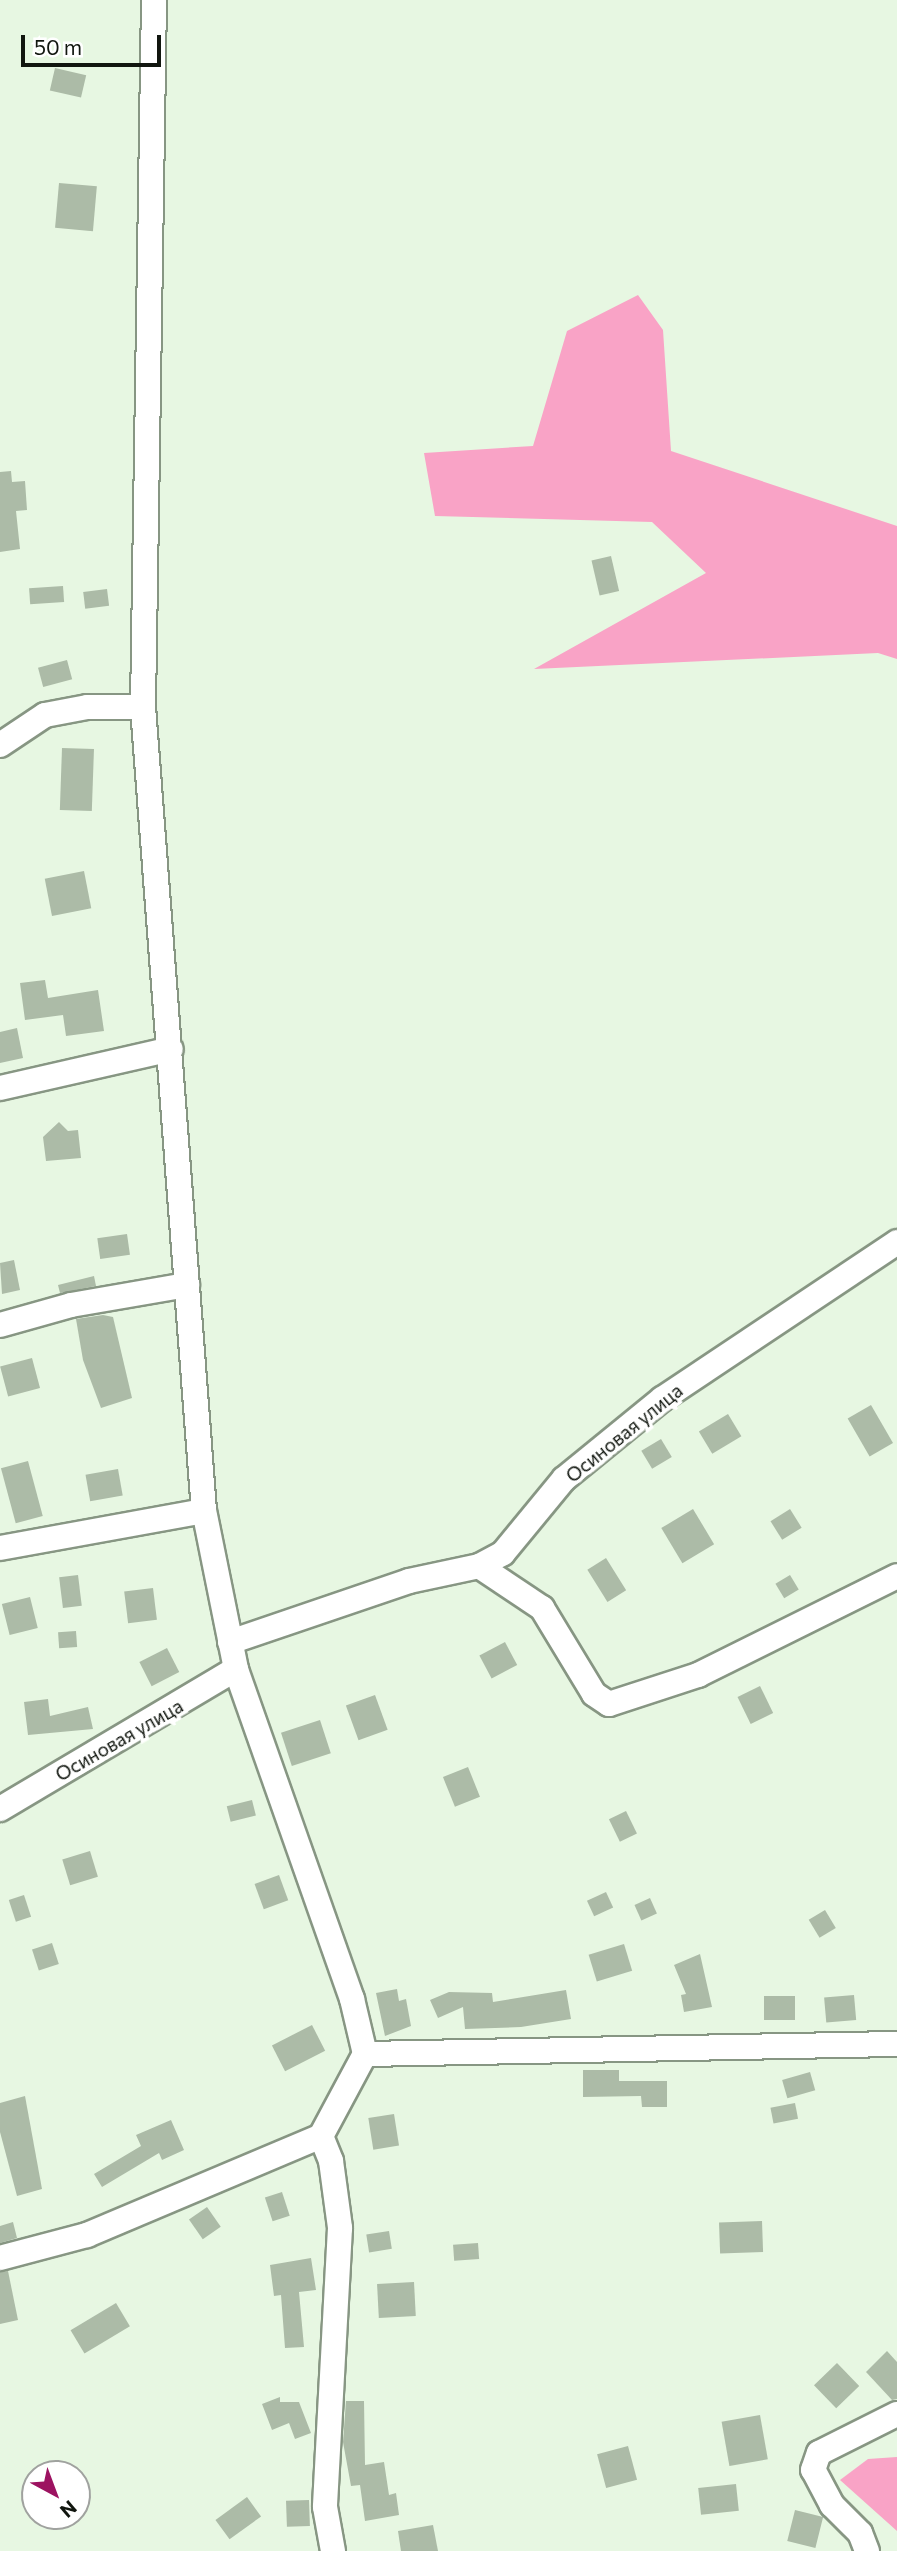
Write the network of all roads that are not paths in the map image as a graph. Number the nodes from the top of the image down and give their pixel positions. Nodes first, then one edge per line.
1 (154, 0) edge
2 (143, 707) junction
3 (0, 745) edge
4 (171, 1049) junction
5 (0, 1088) edge
6 (897, 1242) edge
7 (187, 1285) junction
8 (0, 1325) edge
9 (204, 1511) junction
10 (0, 1548) edge
11 (479, 1566) junction
12 (897, 1576) edge
13 (230, 1642) junction
14 (236, 1669) junction
15 (0, 1809) edge
16 (897, 2044) edge
17 (365, 2054) junction
18 (321, 2136) junction
19 (0, 2258) edge
20 (897, 2414) edge
21 (333, 2551) edge
22 (867, 2551) edge

1 - 2 street
2 - 3 street
2 - 4 street
4 - 5 street
4 - 7 street
6 - 11 street, Осиновая улица
7 - 8 street
7 - 9 street
9 - 10 street
9 - 13 street
11 - 12 street
11 - 13 street, Осиновая улица
13 - 14 street
14 - 15 street, Осиновая улица
14 - 17 street
16 - 17 street
17 - 18 street
18 - 19 street
18 - 21 street
20 - 22 street

